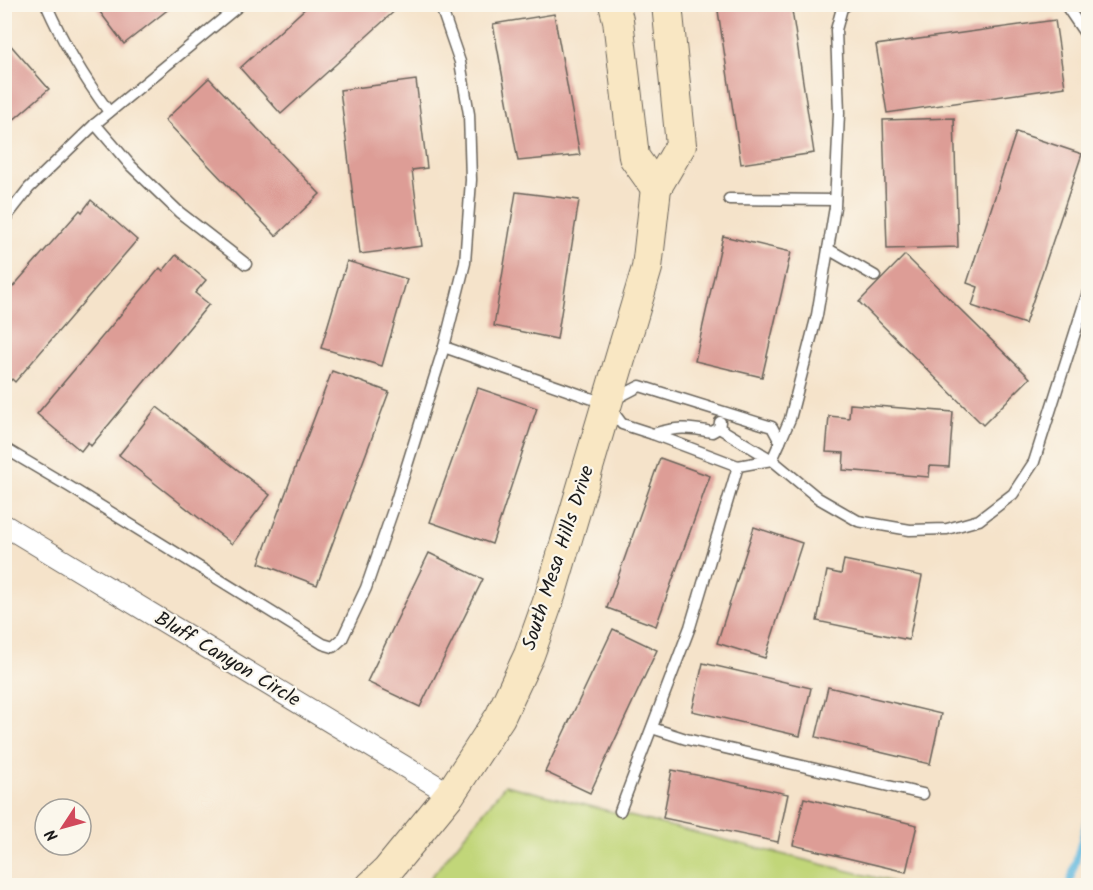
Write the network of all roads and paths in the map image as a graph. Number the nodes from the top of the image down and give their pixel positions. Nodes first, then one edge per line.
1 (46, 4) edge
2 (241, 4) edge
3 (440, 4) edge
4 (614, 4) edge
5 (667, 4) edge
6 (848, 4) edge
7 (1065, 4) edge
8 (1089, 38) edge
9 (109, 112) junction
10 (95, 124) junction
11 (656, 188) junction
12 (729, 199) dead end
13 (836, 200) junction
14 (4, 220) edge
15 (828, 249) junction
16 (246, 264) dead end
17 (875, 276) dead end
18 (1089, 292) edge
19 (444, 346) junction
20 (607, 404) junction
21 (723, 412) junction
22 (718, 428) junction
23 (653, 434) junction
24 (780, 442) junction
25 (4, 448) edge
26 (772, 460) junction
27 (738, 466) junction
28 (4, 525) edge
29 (652, 728) junction
30 (450, 794) junction
31 (924, 794) dead end
32 (620, 811) dead end
33 (371, 885) edge

1 - 9 lane
2 - 9 lane
3 - 19 lane
4 - 11 street
5 - 11 street, South Mesa Hills Drive
6 - 13 lane
7 - 8 lane
9 - 10 lane
10 - 14 lane
10 - 16 lane
11 - 20 street, South Mesa Hills Drive
12 - 13 lane
13 - 15 lane
15 - 17 lane
15 - 24 lane
18 - 26 lane
19 - 20 lane
19 - 25 lane
20 - 21 lane
20 - 23 lane
20 - 30 street, South Mesa Hills Drive
21 - 22 lane
21 - 24 lane
22 - 23 lane
22 - 26 lane
23 - 27 lane
24 - 26 lane
26 - 27 lane
27 - 29 lane
28 - 30 street, Bluff Canyon Circle
29 - 31 lane
29 - 32 lane
30 - 33 street, South Mesa Hills Drive

